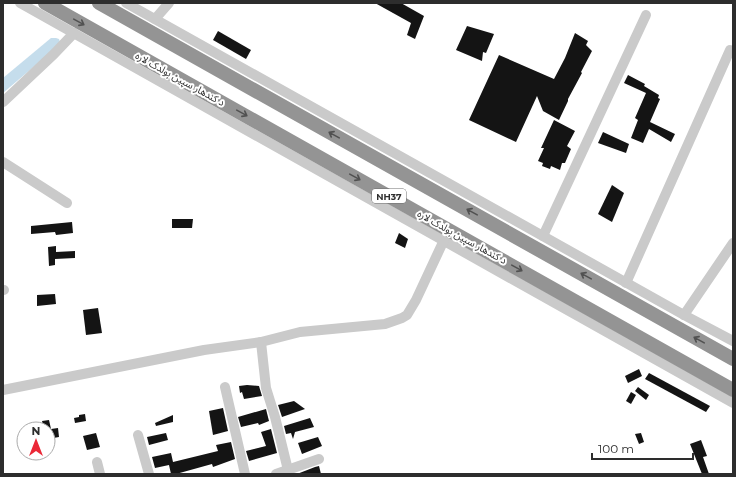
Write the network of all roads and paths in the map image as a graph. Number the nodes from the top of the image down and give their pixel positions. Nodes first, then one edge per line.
1 (20, 3) edge
2 (46, 3) edge
3 (99, 3) edge
4 (126, 3) edge
5 (168, 3) edge
6 (646, 15) dead end
7 (155, 19) junction
8 (74, 33) junction
9 (730, 50) dead end
10 (3, 102) edge
11 (3, 162) edge
12 (67, 202) dead end
13 (543, 236) junction
14 (444, 240) junction
15 (733, 243) edge
16 (626, 283) junction
17 (684, 315) junction
18 (733, 341) edge
19 (261, 342) junction
20 (733, 359) edge
21 (225, 387) dead end
22 (3, 390) edge
23 (733, 390) edge
24 (733, 403) edge
25 (138, 435) dead end
26 (319, 459) dead end
27 (97, 462) dead end
28 (287, 472) edge
29 (100, 474) edge
30 (149, 474) edge
31 (245, 474) edge
32 (276, 474) edge

1 - 8 street
2 -> 23 highway, د کندهار سپین بولدک لاره / NH37
20 -> 3 highway, NH37
4 - 7 street
5 - 7 street
6 - 13 street
7 - 13 street
8 - 10 street
8 - 14 street
9 - 16 street
11 - 12 street
13 - 16 street
14 - 19 street
14 - 24 street
15 - 17 street
16 - 17 street
17 - 18 street
19 - 22 street
19 - 28 street
21 - 31 street
25 - 30 street
26 - 28 street
27 - 29 street
28 - 32 street

